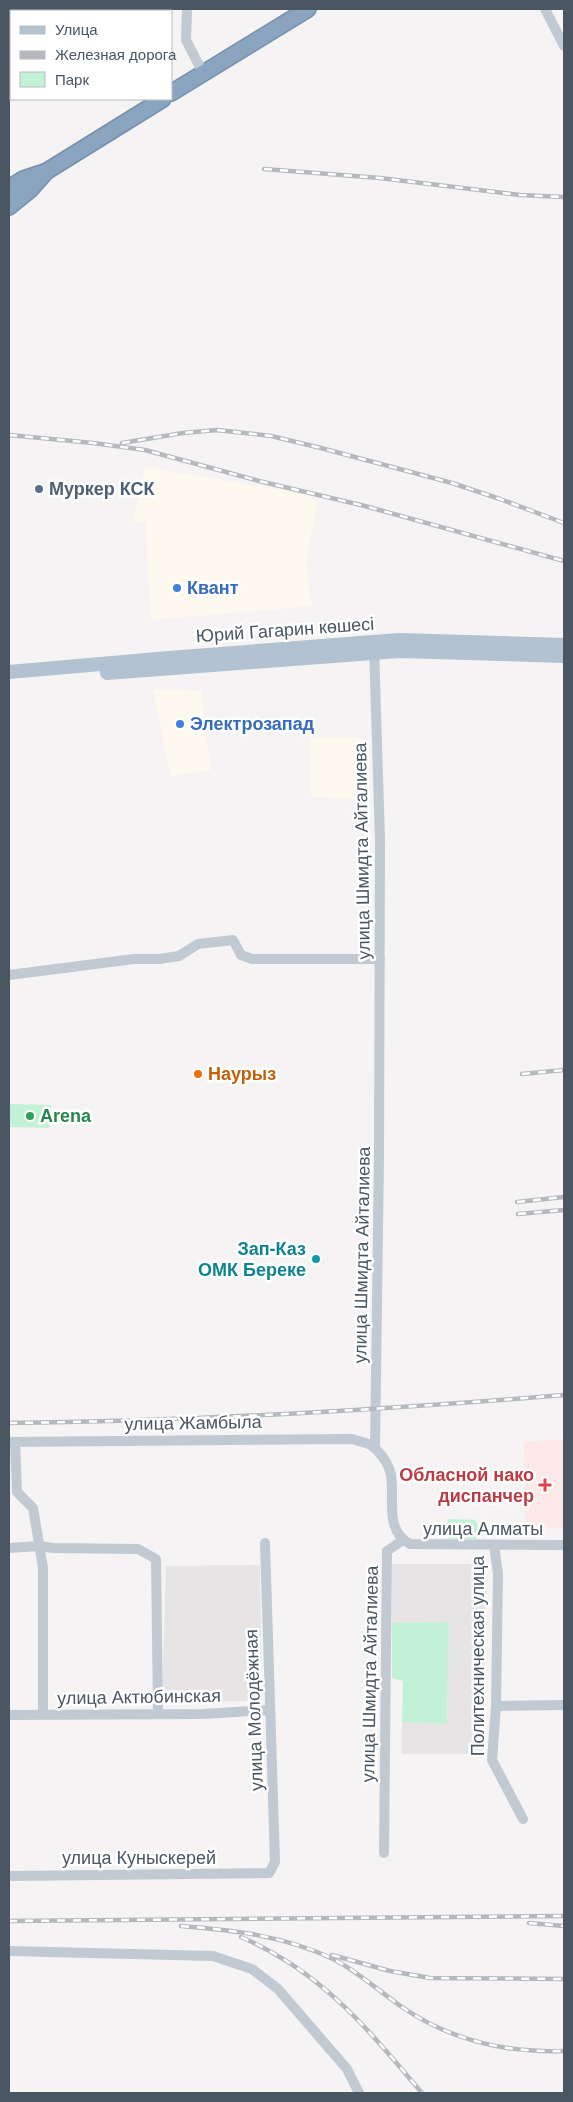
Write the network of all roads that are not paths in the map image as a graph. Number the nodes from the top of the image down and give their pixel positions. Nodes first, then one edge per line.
1 (187, 9) edge
2 (308, 9) edge
3 (545, 9) edge
4 (564, 46) edge
5 (203, 73) junction
6 (172, 92) edge
7 (161, 100) edge
8 (47, 171) junction
9 (9, 188) edge
10 (9, 207) edge
11 (564, 645) edge
12 (374, 647) junction
13 (564, 656) edge
14 (9, 672) edge
15 (9, 681) edge
16 (380, 959) junction
17 (9, 975) edge
18 (12, 1442) edge
19 (375, 1448) junction
20 (403, 1540) junction
21 (266, 1543) dead end
22 (564, 1545) edge
23 (39, 1546) junction
24 (494, 1546) junction
25 (9, 1548) edge
26 (564, 1705) edge
27 (496, 1706) junction
28 (270, 1710) junction
29 (43, 1714) junction
30 (158, 1714) junction
31 (9, 1715) edge
32 (523, 1819) dead end
33 (384, 1853) dead end
34 (269, 1874) joint
35 (9, 1876) edge
36 (9, 1951) edge
37 (359, 2092) edge

1 - 5 street
2 - 5 highway
3 - 4 street
5 - 6 highway
7 - 8 highway
8 - 9 highway
8 - 10 highway
11 - 12 main road, Юрий Гагарин көшесі
12 - 13 main road, Юрий Гагарин көшесі
12 - 14 main road, Юрий Гагарин көшесі
12 - 15 main road, Юрий Гагарин көшесі
12 - 16 street, улица Шмидта Айталиева
16 - 17 street
16 - 19 street, улица Шмидта Айталиева
18 - 19 street, улица Жамбыла
18 - 23 street
19 - 20 street
20 - 24 street, улица Алматы
20 - 33 street, улица Шмидта Айталиева
21 - 28 street, улица Молодёжная
22 - 24 street, улица Алматы
23 - 25 street
23 - 29 street
23 - 30 street
24 - 27 street, Политехническая улица
26 - 27 street
27 - 32 street, Политехническая улица
28 - 30 street, улица Актюбинская
28 - 34 street, улица Молодёжная
29 - 30 street, улица Актюбинская
29 - 31 street, улица Актюбинская
34 - 35 street, улица Куныскерей
36 - 37 street

